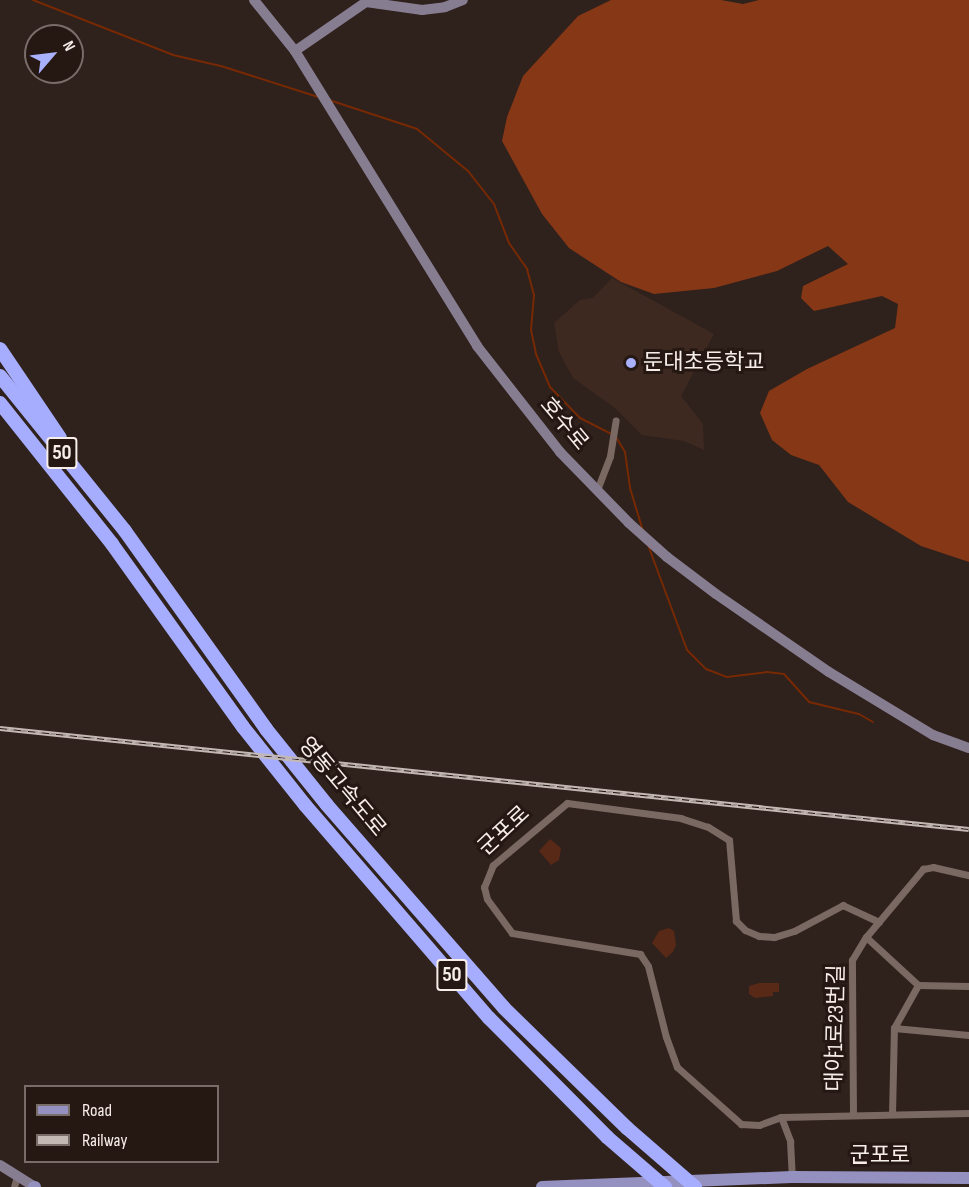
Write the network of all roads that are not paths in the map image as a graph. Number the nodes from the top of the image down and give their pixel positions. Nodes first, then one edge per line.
1 (254, 0) edge
2 (464, 0) edge
3 (294, 51) junction
4 (0, 349) edge
5 (0, 376) edge
6 (0, 403) edge
7 (616, 420) dead end
8 (597, 490) junction
9 (124, 531) junction
10 (969, 748) edge
11 (969, 875) edge
12 (879, 922) junction
13 (866, 937) junction
14 (918, 985) junction
15 (969, 986) edge
16 (894, 1028) junction
17 (969, 1035) edge
18 (969, 1113) edge
19 (892, 1114) junction
20 (853, 1115) junction
21 (781, 1117) junction
22 (0, 1166) edge
23 (792, 1177) junction
24 (969, 1178) edge
25 (15, 1181) edge
26 (35, 1187) edge
27 (542, 1187) edge
28 (665, 1187) edge
29 (695, 1187) edge

1 - 3 street, 호수로
2 - 3 street
3 - 8 street, 호수로
4 - 9 highway
5 - 9 highway, 영동고속도로 / 50
6 - 28 highway, 영동고속도로 / 50
7 - 8 street
8 - 10 street, 호수로
9 - 29 highway, 영동고속도로 / 50
11 - 12 street, 대야1로23번길
12 - 13 street, 대야1로23번길
12 - 21 street, 군포로
13 - 14 street
13 - 20 street, 대야1로23번길
14 - 15 street
14 - 16 street
16 - 17 street
16 - 19 street
18 - 19 street
19 - 20 street
20 - 21 street
21 - 23 street
22 - 25 street
23 - 24 main road, 군포로
23 - 27 main road, 군포로
25 - 26 street

